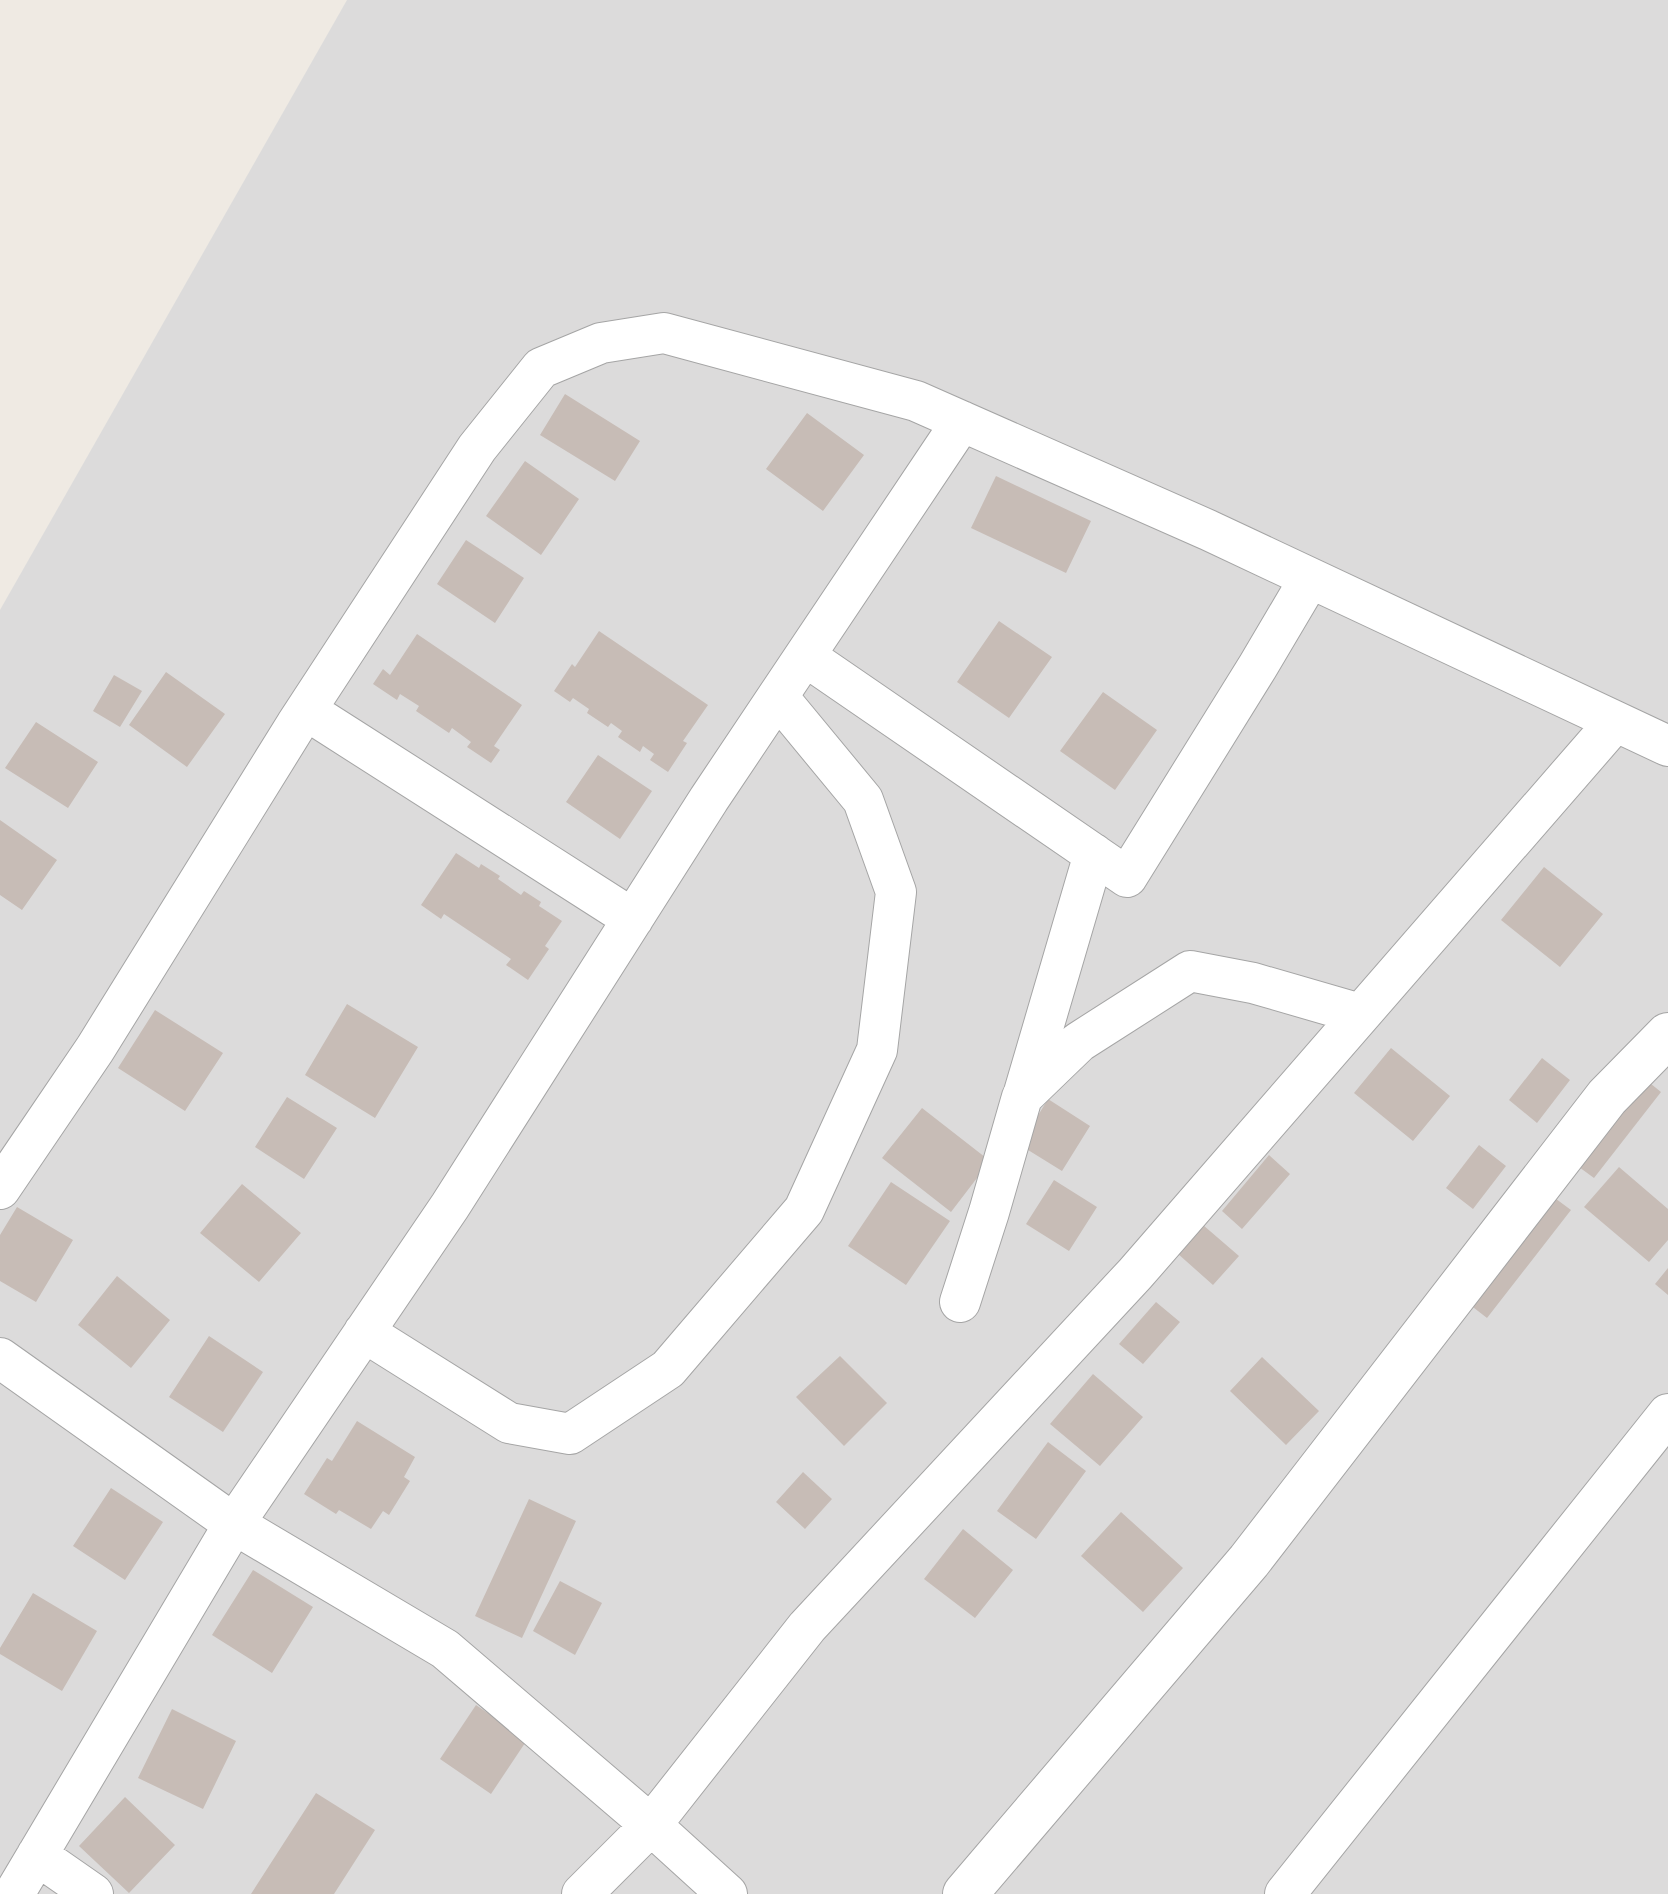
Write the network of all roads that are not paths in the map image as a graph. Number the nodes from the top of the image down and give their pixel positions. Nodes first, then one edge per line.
1 (962, 421) junction
2 (1310, 578) junction
3 (805, 656) junction
4 (778, 697) junction
5 (306, 710) junction
6 (1615, 722) junction
7 (1668, 746) edge
8 (1094, 854) junction
9 (633, 919) junction
10 (1360, 1014) junction
11 (1668, 1035) edge
12 (1022, 1097) junction
13 (0, 1189) edge
14 (960, 1302) dead end
15 (364, 1332) junction
16 (0, 1358) edge
17 (1668, 1414) edge
18 (234, 1524) junction
19 (651, 1825) junction
20 (37, 1855) junction
21 (14, 1894) edge
22 (93, 1894) edge
23 (582, 1894) edge
24 (727, 1894) edge
25 (965, 1894) edge
26 (1285, 1894) edge

1 - 2 street
1 - 3 street
1 - 5 street
2 - 6 street
2 - 8 street
3 - 4 street
3 - 8 street
4 - 9 street
4 - 15 street
5 - 9 street
5 - 13 street
6 - 7 street
6 - 10 street
8 - 12 street
9 - 15 street
10 - 12 street
10 - 19 street
11 - 25 street
12 - 14 street
15 - 18 street
16 - 18 street
17 - 26 street
18 - 19 street
18 - 20 street
19 - 23 street
19 - 24 street
20 - 21 street
20 - 22 street

